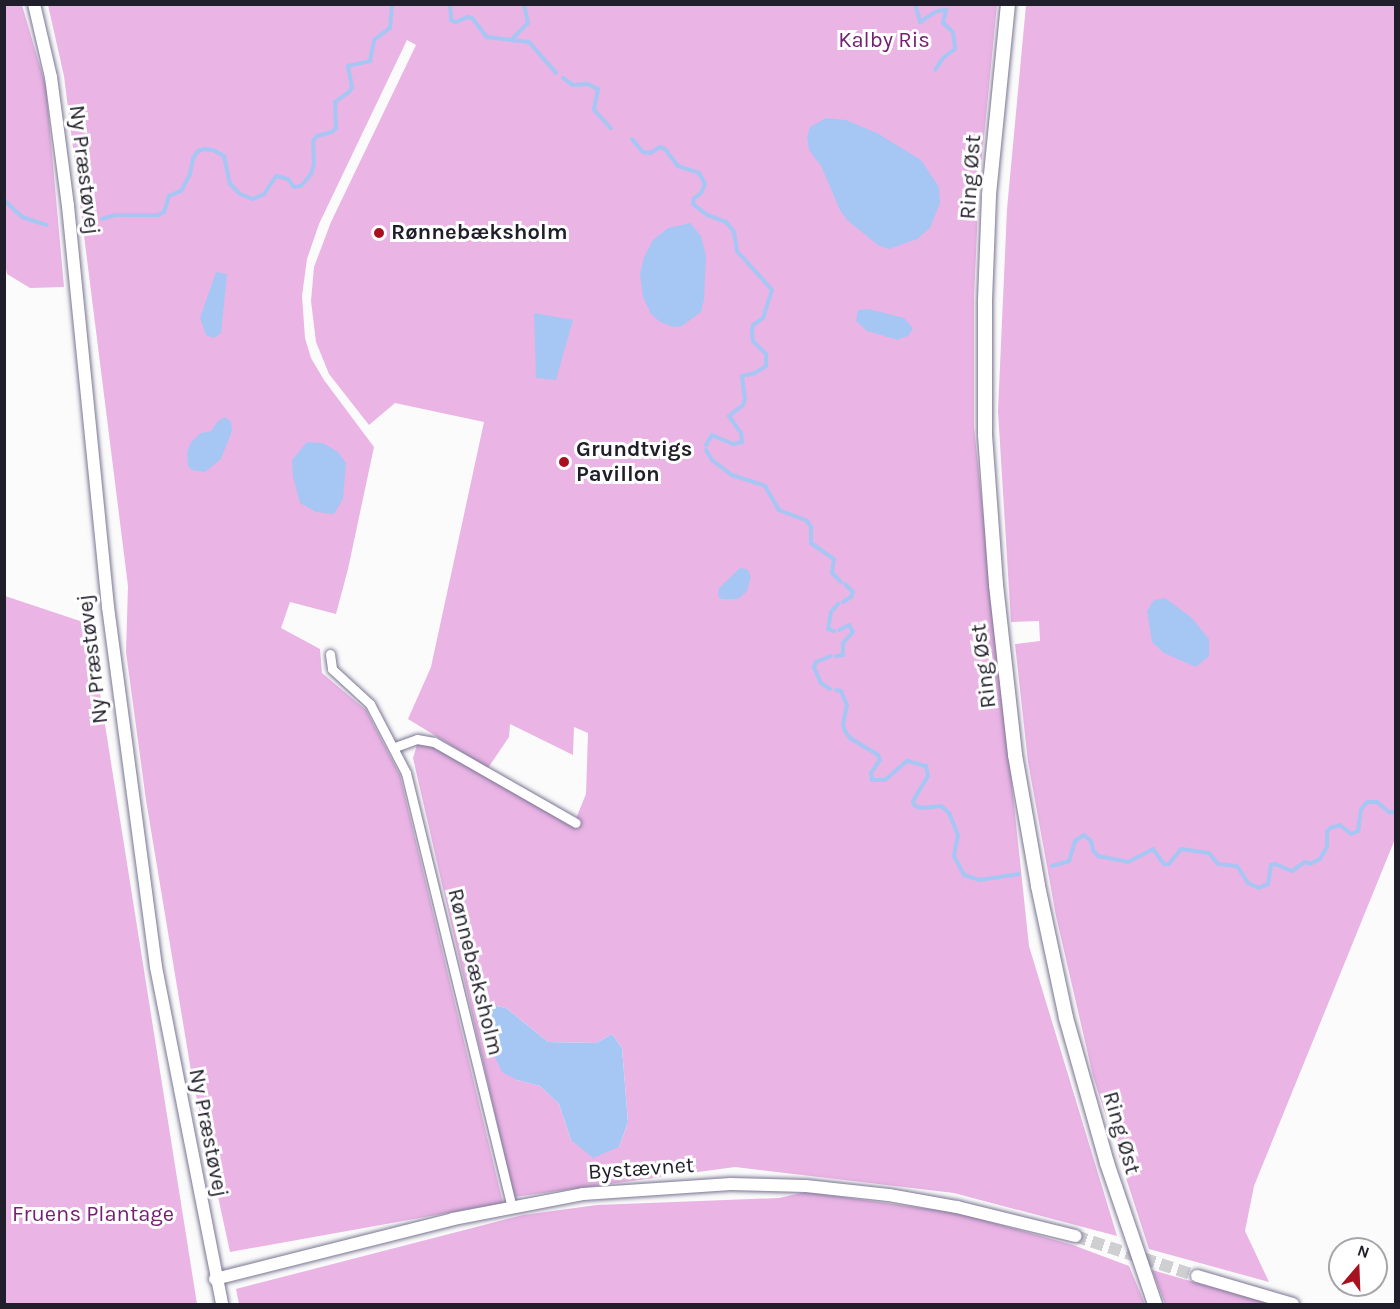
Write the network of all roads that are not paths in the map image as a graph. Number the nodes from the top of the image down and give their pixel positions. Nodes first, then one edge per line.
1 (34, 4) edge
2 (1008, 4) edge
3 (330, 654) dead end
4 (394, 747) junction
5 (576, 823) dead end
6 (512, 1208) junction
7 (1075, 1236) tunnel mouth
8 (1197, 1276) tunnel mouth
9 (215, 1279) junction
10 (222, 1305) edge
11 (1155, 1305) edge
12 (1293, 1305) edge

1 - 9 street, Ny Præstøvej
2 - 11 main road, Ring Øst
3 - 4 street, Rønnebæksholm
4 - 5 street
4 - 6 street, Rønnebæksholm
6 - 7 street, Bystævnet
6 - 9 street, Bystævnet
8 - 12 street
9 - 10 street, Ny Præstøvej

